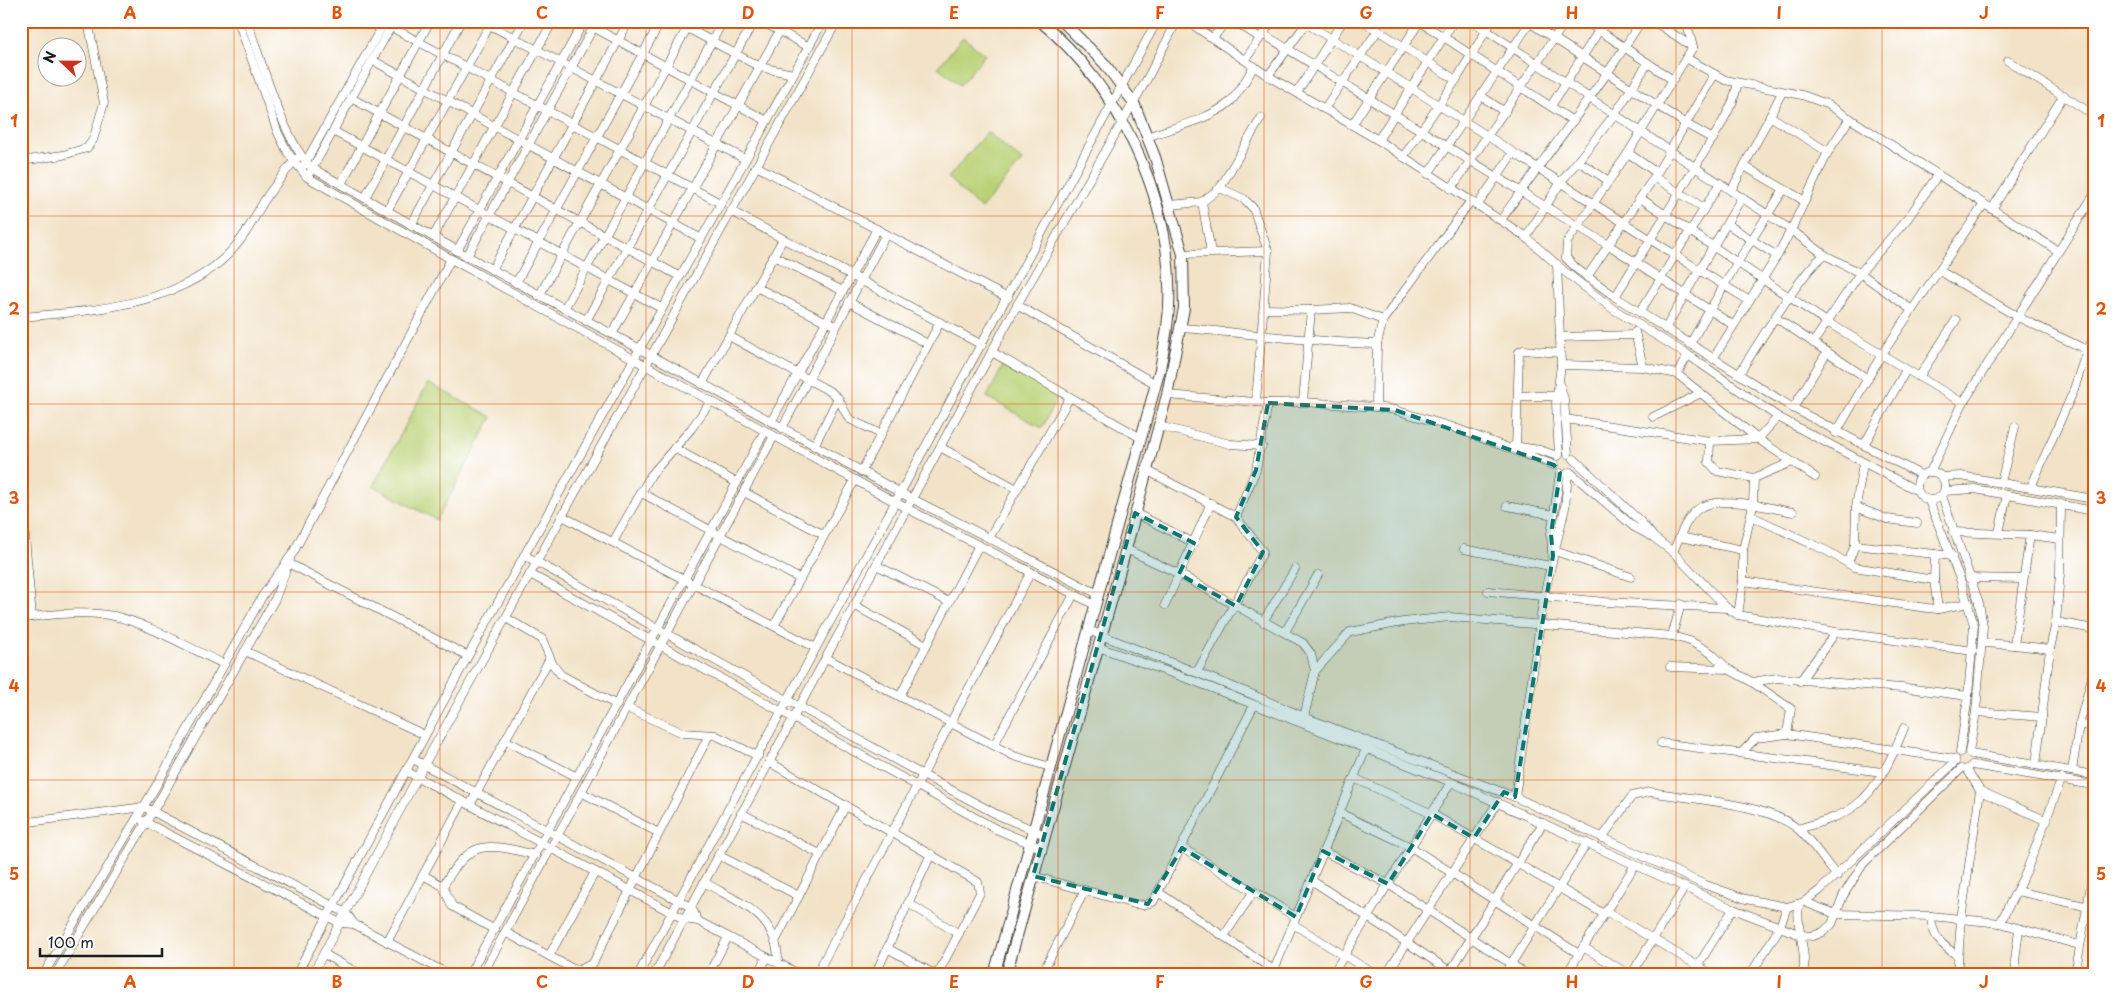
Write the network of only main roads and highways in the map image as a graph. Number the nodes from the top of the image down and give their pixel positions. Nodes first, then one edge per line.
1 (1040, 21) edge
2 (1062, 21) edge
3 (994, 975) edge
4 (1006, 975) edge

1 - 3 main road
2 - 4 main road

